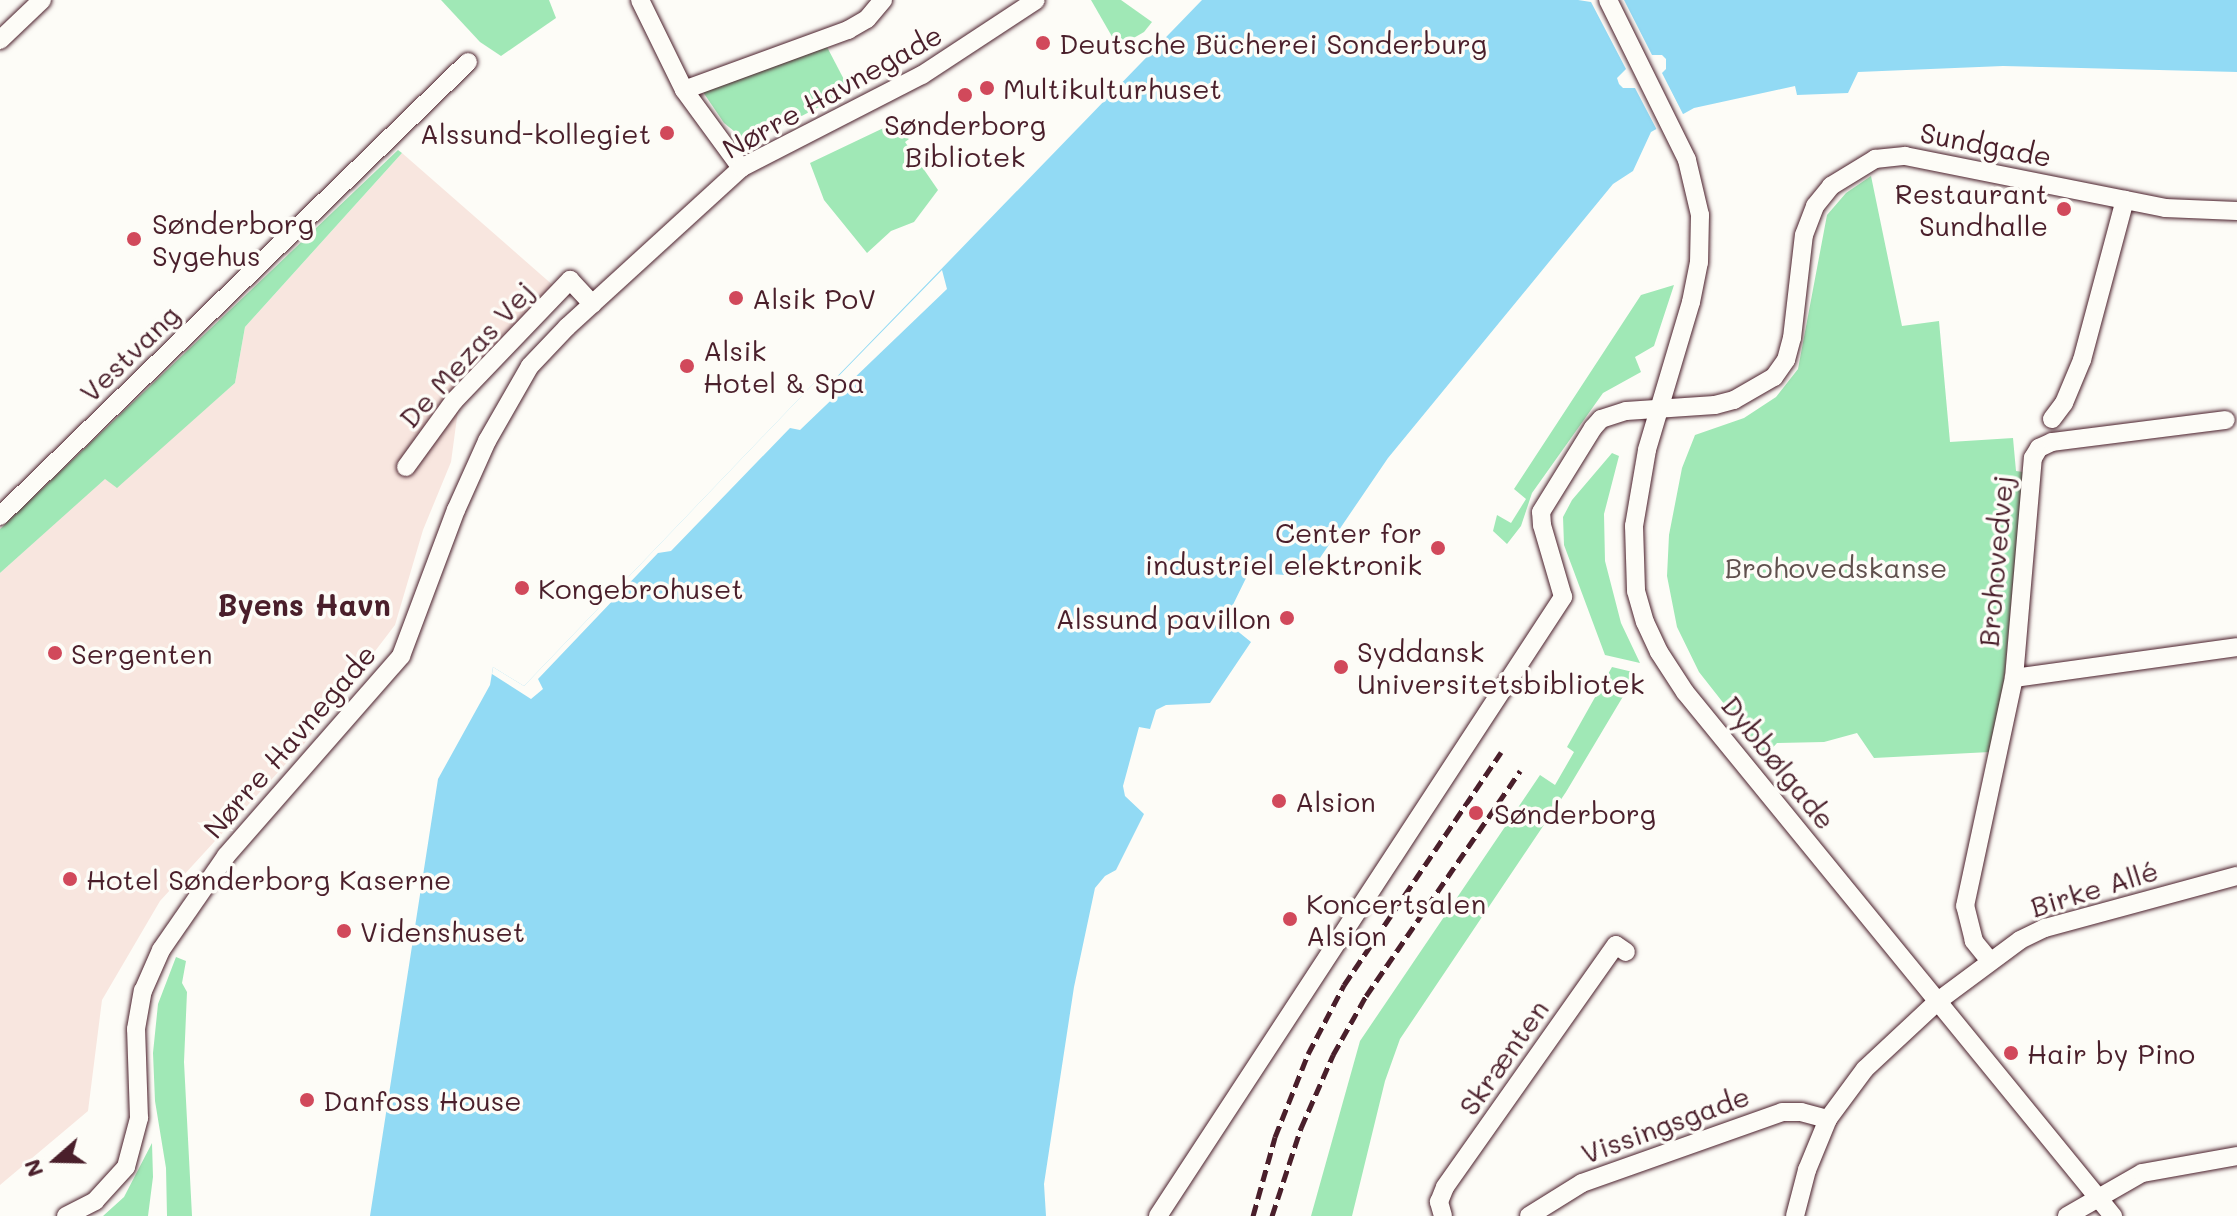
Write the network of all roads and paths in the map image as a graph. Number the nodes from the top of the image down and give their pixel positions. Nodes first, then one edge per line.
1 (41, 0) edge
2 (640, 0) edge
3 (883, 0) edge
4 (1036, 0) edge
5 (1608, 0) edge
6 (0, 40) edge
7 (468, 62) dead end
8 (684, 90) junction
9 (741, 168) junction
10 (2125, 200) junction
11 (2237, 211) edge
12 (592, 304) junction
13 (1661, 411) junction
14 (2052, 419) dead end
15 (2226, 420) dead end
16 (406, 467) dead end
17 (0, 516) edge
18 (2237, 647) edge
19 (2014, 678) junction
20 (2237, 876) edge
21 (1626, 952) dead end
22 (1990, 961) junction
23 (1938, 1001) junction
24 (1828, 1119) junction
25 (2237, 1156) edge
26 (2098, 1198) junction
27 (66, 1216) edge
28 (1158, 1216) edge
29 (1443, 1216) edge
30 (1529, 1216) edge
31 (1795, 1216) edge
32 (2067, 1216) edge
33 (2113, 1216) edge

1 - 6 street
2 - 8 street
3 - 8 street
4 - 9 street, Nørre Havnegade
5 - 13 street, Dybbølgade
7 - 17 street, Vestvang
8 - 9 street
9 - 12 street, Nørre Havnegade
10 - 11 street, Sundgade
10 - 13 street, Sundgade
10 - 14 street
12 - 16 street, De Mezas Vej
12 - 27 street, Nørre Havnegade
13 - 23 street, Dybbølgade
13 - 28 street
15 - 19 street, Brohovedvej
18 - 19 street, Brohovedvej
19 - 22 street, Brohovedvej
20 - 22 street, Birke Allé
21 - 29 street, Skrænten
22 - 23 street, Birke Allé
23 - 24 street, Birke Allé
23 - 26 street, Dybbølgade
24 - 30 street, Vissingsgade
24 - 31 street, Birke Allé
25 - 26 street
26 - 32 street
26 - 33 street, Dybbølgade

